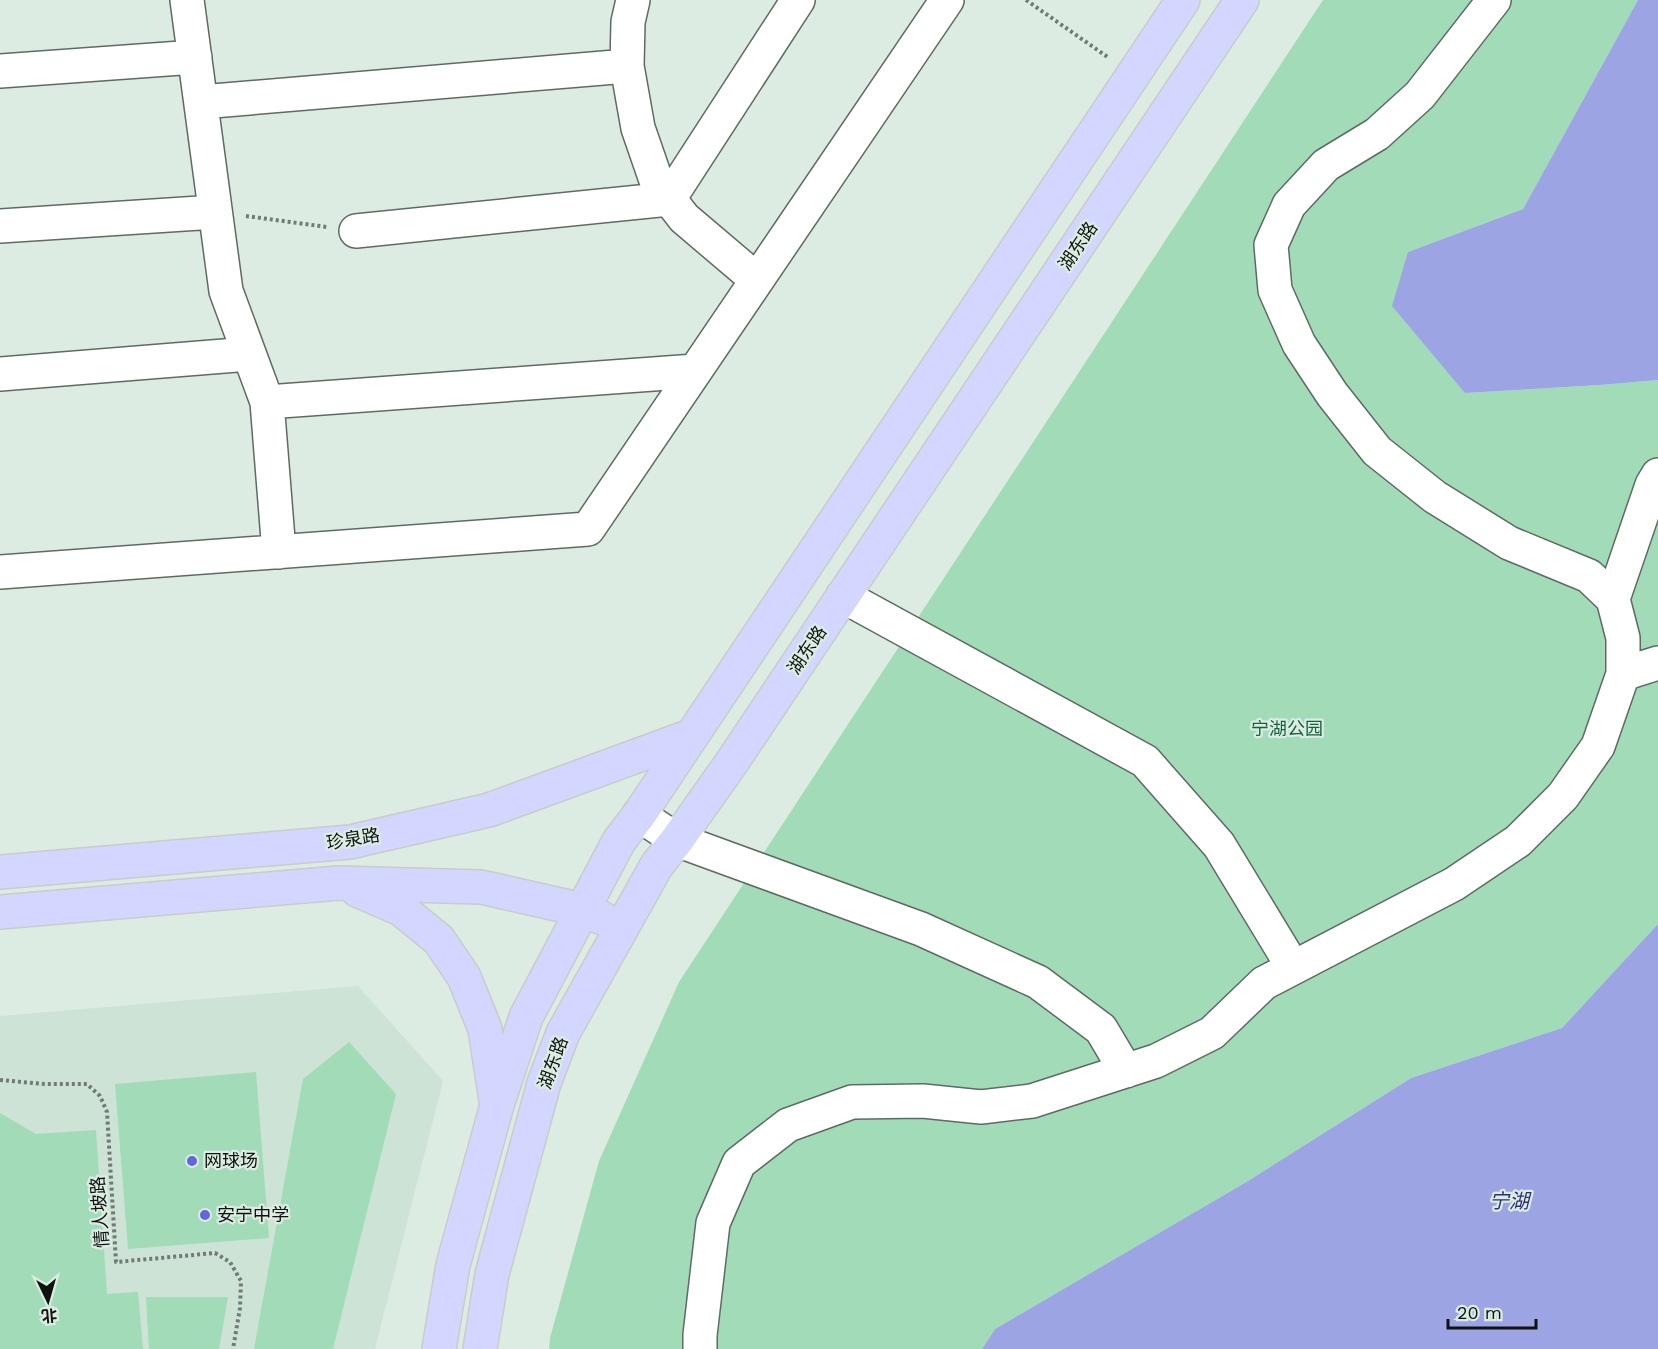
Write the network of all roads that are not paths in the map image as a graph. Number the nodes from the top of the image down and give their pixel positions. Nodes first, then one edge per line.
1 (187, 0) edge
2 (633, 0) edge
3 (798, 0) edge
4 (947, 0) edge
5 (1183, 0) edge
6 (1242, 0) edge
7 (1494, 0) edge
8 (195, 57) junction
9 (627, 66) junction
10 (0, 71) edge
11 (201, 102) junction
12 (669, 199) junction
13 (215, 212) junction
14 (0, 226) edge
15 (356, 231) road end
16 (757, 280) junction
17 (249, 354) junction
18 (695, 371) junction
19 (0, 374) edge
20 (267, 402) junction
21 (1658, 475) edge
22 (279, 552) junction
23 (0, 572) edge
24 (843, 596) junction
25 (1613, 599) junction
26 (1658, 663) edge
27 (1623, 674) junction
28 (691, 736) junction
29 (639, 815) junction
30 (677, 840) junction
31 (0, 872) edge
32 (339, 883) junction
33 (583, 910) junction
34 (0, 912) edge
35 (623, 926) junction
36 (1293, 967) junction
37 (1126, 1071) junction
38 (497, 1105) junction
39 (439, 1349) edge
40 (480, 1349) edge
41 (700, 1349) edge

1 - 8 street
2 - 9 street
3 - 12 street
4 - 16 street
5 - 28 main road
6 - 24 main road, 湖东路
7 - 25 street
8 - 10 street
8 - 11 street
9 - 11 street
9 - 12 street
11 - 13 street
12 - 15 street
12 - 16 street
13 - 14 street
13 - 17 street
16 - 18 street
17 - 19 street
17 - 20 street
18 - 20 street
18 - 22 street
20 - 22 street
21 - 25 street
22 - 23 street
24 - 30 main road, 湖东路
24 - 36 street
25 - 27 street
26 - 27 street
27 - 36 street
28 - 29 main road
28 - 31 main road, 珍泉路
29 - 30 street
29 - 33 main road
30 - 35 main road, 湖东路
30 - 37 street
32 - 33 main road
32 - 34 main road
32 - 38 main road
33 - 35 main road
33 - 38 main road
35 - 40 main road, 湖东路
36 - 37 street
37 - 41 street
38 - 39 main road

